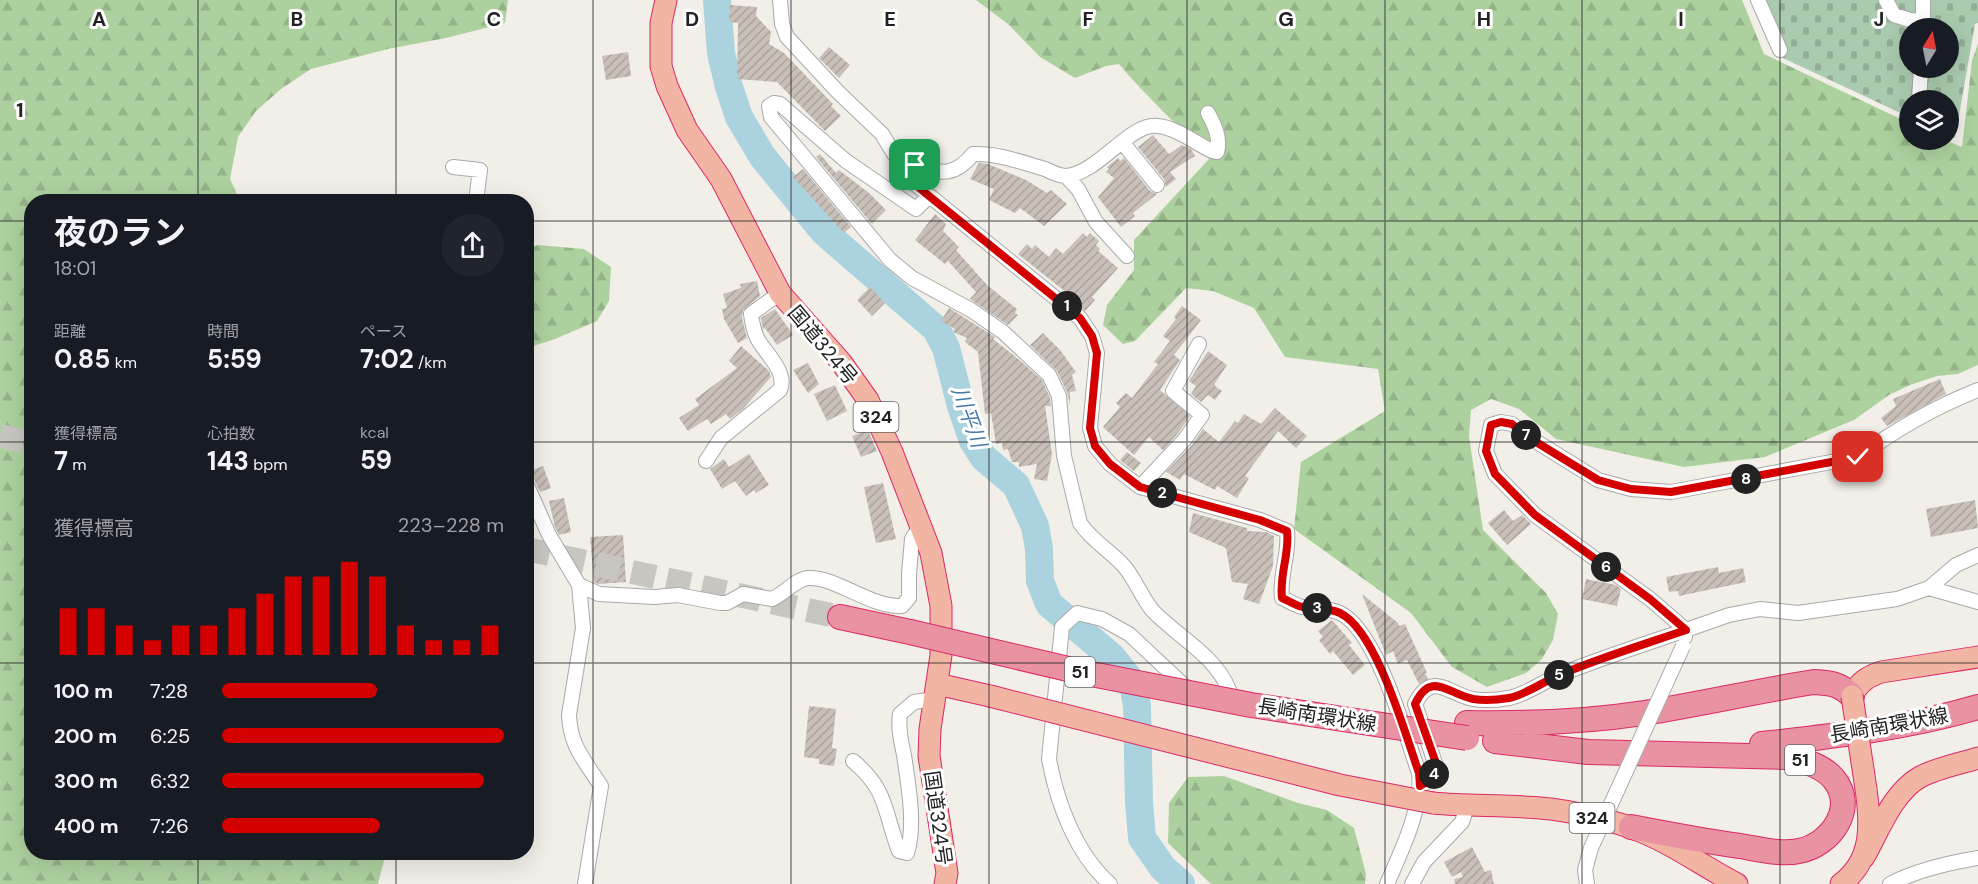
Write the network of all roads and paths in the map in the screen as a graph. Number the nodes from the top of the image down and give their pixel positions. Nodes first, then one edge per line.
1 (666, 0) edge
2 (780, 0) edge
3 (1758, 0) edge
4 (1886, 0) edge
5 (1923, 0) edge
6 (1904, 18) edge
7 (1923, 18) edge
8 (1780, 50) dead end
9 (1208, 112) dead end
10 (1122, 142) junction
11 (900, 163) junction
12 (453, 166) dead end
13 (1066, 176) junction
14 (1157, 185) dead end
15 (477, 194) edge
16 (929, 196) junction
17 (1127, 255) dead end
18 (780, 293) junction
19 (1199, 344) dead end
20 (1978, 390) edge
21 (706, 461) dead end
22 (1140, 487) junction
23 (534, 501) edge
24 (921, 525) junction
25 (1978, 555) edge
26 (579, 585) junction
27 (1929, 588) junction
28 (1978, 602) edge
29 (840, 617) tunnel mouth
30 (1686, 630) junction
31 (1978, 657) edge
32 (936, 692) junction
33 (1852, 696) junction
34 (1978, 707) edge
35 (1467, 731) junction
36 (1495, 741) junction
37 (1978, 758) edge
38 (853, 761) dead end
39 (1427, 794) junction
40 (1467, 806) junction
41 (1631, 828) junction
42 (1864, 857) junction
43 (1978, 858) edge
44 (585, 884) edge
45 (945, 884) edge
46 (1110, 884) edge
47 (1387, 884) edge
48 (1412, 884) edge
49 (1587, 884) edge
50 (1737, 884) edge
51 (1841, 884) edge
52 (1890, 884) edge

1 - 18 highway, 国道324号 / 324
2 - 11 street
3 - 8 street
4 - 6 street
5 - 7 street
9 - 10 street
10 - 13 street
10 - 14 street
11 - 13 street
11 - 16 street
12 - 15 street
13 - 17 street
16 - 22 street
16 - 46 street
18 - 21 street
18 - 24 highway, 国道324号 / 324
19 - 22 street
20 - 30 street
22 - 39 street
23 - 26 street
24 - 26 street
24 - 32 highway, 国道324号 / 324
25 - 27 street
26 - 44 street
27 - 28 street
27 - 30 street
29 - 35 highway, 長崎南環状線 / 51, bridge
30 - 39 street
30 - 49 street, bridge
31 - 33 highway
32 - 38 street
32 - 39 highway, 324, bridge
32 - 45 highway, 国道324号 / 324
33 - 35 highway, 51
33 - 42 highway, bridge
34 - 36 highway, 長崎南環状線 / 51
35 - 36 highway, 長崎南環状線 / 51
36 - 41 highway, 51
37 - 42 highway
39 - 40 highway, 324
39 - 47 street
40 - 41 highway, 324
40 - 48 street
41 - 50 highway, 324
42 - 51 highway
43 - 52 street

